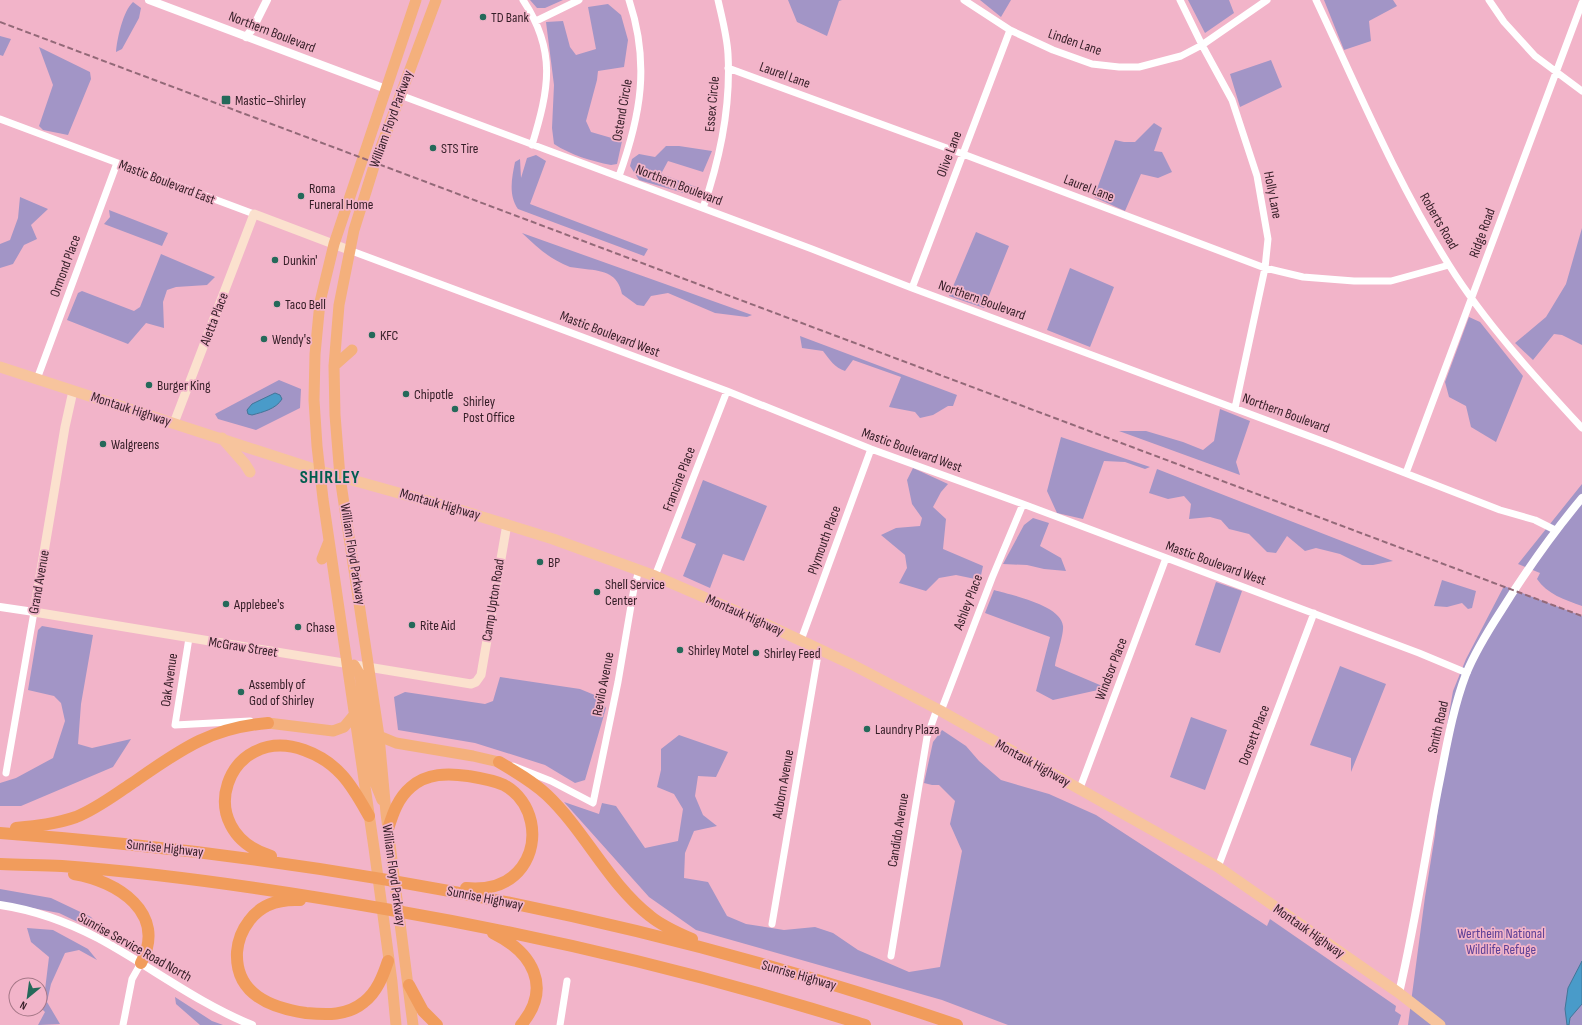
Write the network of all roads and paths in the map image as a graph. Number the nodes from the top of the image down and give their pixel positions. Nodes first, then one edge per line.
1 (149, 0) edge
2 (267, 0) edge
3 (416, 0) edge
4 (436, 0) edge
5 (523, 0) edge
6 (579, 0) edge
7 (629, 0) edge
8 (718, 0) edge
9 (964, 0) edge
10 (1180, 0) edge
11 (1267, 0) edge
12 (1316, 0) edge
13 (1488, 0) edge
14 (166, 3) edge
15 (1582, 3) edge
16 (536, 21) junction
17 (1010, 30) junction
18 (246, 37) junction
19 (1202, 44) junction
20 (728, 68) junction
21 (1556, 72) junction
22 (386, 89) junction
23 (1582, 91) edge
24 (400, 95) junction
25 (0, 119) edge
26 (532, 145) junction
27 (963, 154) junction
28 (117, 163) junction
29 (619, 176) junction
30 (703, 208) junction
31 (254, 214) junction
32 (334, 244) junction
33 (349, 250) junction
34 (1449, 265) junction
35 (1265, 268) junction
36 (912, 288) junction
37 (1472, 298) junction
38 (352, 350) dead end
39 (334, 366) junction
40 (0, 367) edge
41 (37, 379) junction
42 (73, 391) junction
43 (727, 391) junction
44 (1235, 408) junction
45 (174, 423) junction
46 (1582, 428) edge
47 (222, 438) junction
48 (871, 449) junction
49 (320, 471) junction
50 (250, 472) dead end
51 (1406, 473) junction
52 (340, 476) junction
53 (1582, 498) edge
54 (1023, 504) junction
55 (507, 524) junction
56 (1555, 530) junction
57 (329, 540) junction
58 (1166, 558) junction
59 (322, 559) dead end
60 (639, 570) junction
61 (324, 573) dead end
62 (656, 576) junction
63 (335, 583) junction
64 (0, 607) edge
65 (34, 612) junction
66 (1314, 613) junction
67 (189, 638) junction
68 (801, 640) junction
69 (819, 649) junction
70 (350, 664) junction
71 (370, 668) junction
72 (1467, 673) junction
73 (481, 675) joint
74 (939, 710) junction
75 (354, 715) junction
76 (268, 723) junction
77 (380, 736) junction
78 (499, 762) junction
79 (6, 774) dead end
80 (1080, 788) junction
81 (386, 813) junction
82 (369, 816) junction
83 (0, 828) edge
84 (388, 829) junction
85 (0, 833) edge
86 (0, 864) edge
87 (300, 865) junction
88 (27, 866) junction
89 (1218, 866) junction
90 (426, 886) junction
91 (340, 901) junction
92 (0, 905) edge
93 (772, 924) dead end
94 (478, 925) junction
95 (730, 955) junction
96 (891, 956) dead end
97 (388, 961) junction
98 (141, 963) junction
99 (567, 981) dead end
100 (409, 985) junction
101 (1399, 993) junction
102 (395, 1024) edge
103 (123, 1025) edge
104 (252, 1025) edge
105 (413, 1025) edge
106 (437, 1025) edge
107 (521, 1025) edge
108 (560, 1025) edge
109 (865, 1025) edge
110 (957, 1025) edge
111 (1440, 1025) edge

1 - 14 street, Northern Boulevard
2 - 18 street
3 - 22 highway, William Floyd Parkway
4 - 24 highway, William Floyd Parkway
5 - 16 street
6 - 16 street
7 - 29 street, Ostend Circle
8 - 20 street, Essex Circle
9 - 17 street, Linden Lane
10 - 19 street, Holly Lane
11 - 19 street, Linden Lane
12 - 34 street, Roberts Road
13 - 21 street
14 - 18 street, Northern Boulevard
15 - 21 street, Ridge Road
16 - 26 street
17 - 19 street, Linden Lane
17 - 27 street, Olive Lane
18 - 22 street, Northern Boulevard
19 - 35 street, Holly Lane
20 - 27 street, Laurel Lane
20 - 30 street, Essex Circle
21 - 23 street
21 - 37 street, Ridge Road
22 - 32 highway, William Floyd Parkway
24 - 26 street, Northern Boulevard
24 - 33 highway, William Floyd Parkway
25 - 28 street, Mastic Boulevard East
26 - 29 street, Northern Boulevard
27 - 35 street, Laurel Lane
27 - 36 street, Olive Lane
28 - 31 street, Mastic Boulevard East
28 - 41 street, Ormond Place
29 - 30 street, Northern Boulevard
30 - 36 street, Northern Boulevard
31 - 32 main road, Mastic Boulevard East
31 - 45 main road, Aletta Place
32 - 33 main road, Mastic Boulevard East
32 - 49 highway, William Floyd Parkway
33 - 39 highway, William Floyd Parkway
33 - 43 street, Mastic Boulevard West
34 - 35 street, Laurel Lane
34 - 37 street, Roberts Road
35 - 44 street, Holly Lane
36 - 44 street, Northern Boulevard
37 - 46 street, Roberts Road
37 - 51 street, Ridge Road
38 - 39 highway
39 - 52 highway, William Floyd Parkway
40 - 41 main road, Montauk Highway
41 - 42 main road, Montauk Highway
42 - 45 main road, Montauk Highway
42 - 65 main road, Grand Avenue
43 - 48 street, Mastic Boulevard West
43 - 62 street, Francine Place
44 - 51 street, Northern Boulevard
45 - 47 main road, Montauk Highway
47 - 49 main road, Montauk Highway
47 - 50 main road
48 - 54 street, Mastic Boulevard West
48 - 68 street, Plymouth Place
49 - 52 main road, Montauk Highway
49 - 57 highway, William Floyd Parkway
51 - 56 street, Northern Boulevard
52 - 55 main road, Montauk Highway
52 - 71 highway, William Floyd Parkway
53 - 56 street, Smith Road
54 - 58 street, Mastic Boulevard West
54 - 74 street, Ashley Place
55 - 60 main road, Montauk Highway
55 - 73 main road, Camp Upton Road
56 - 72 street, Smith Road
57 - 59 highway
57 - 63 highway, William Floyd Parkway
58 - 66 street, Mastic Boulevard West
58 - 80 street, Windsor Place
60 - 62 main road, Montauk Highway
60 - 78 street, Revilo Avenue
61 - 63 highway
62 - 68 main road, Montauk Highway
63 - 70 highway, William Floyd Parkway
64 - 65 street, McGraw Street
65 - 67 main road, McGraw Street
65 - 79 street, Grand Avenue
66 - 72 street, Mastic Boulevard West
66 - 89 street, Dorsett Place
67 - 70 main road, McGraw Street
67 - 76 street, Oak Avenue
68 - 69 main road, Montauk Highway
69 - 74 main road, Montauk Highway
69 - 93 street, Auborn Avenue
70 - 71 main road, McGraw Street
70 - 75 highway, William Floyd Parkway
70 - 81 highway
71 - 73 main road, McGraw Street
71 - 77 highway, William Floyd Parkway
72 - 101 street, Smith Road
74 - 80 main road, Montauk Highway
74 - 96 street, Candido Avenue
75 - 76 highway
75 - 82 highway, William Floyd Parkway
76 - 83 highway
77 - 78 highway
77 - 81 highway, William Floyd Parkway
78 - 95 highway
80 - 89 main road, Montauk Highway
81 - 84 highway, William Floyd Parkway
82 - 87 highway
82 - 97 highway, William Floyd Parkway
84 - 90 highway
84 - 100 highway, William Floyd Parkway
85 - 87 highway, Sunrise Highway
86 - 88 highway, Sunrise Highway
87 - 90 highway, Sunrise Highway
88 - 91 highway, Sunrise Highway
88 - 98 highway
89 - 101 main road, Montauk Highway
90 - 95 highway, Sunrise Highway
91 - 94 highway, Sunrise Highway
91 - 97 highway
92 - 98 street, Sunrise Service Road North
94 - 107 highway
94 - 109 highway, Sunrise Highway
95 - 110 highway, Sunrise Highway
97 - 102 highway, William Floyd Parkway
98 - 103 street
98 - 104 street, Sunrise Service Road North
99 - 108 street
100 - 105 highway, William Floyd Parkway
100 - 106 highway
101 - 111 main road, Montauk Highway

